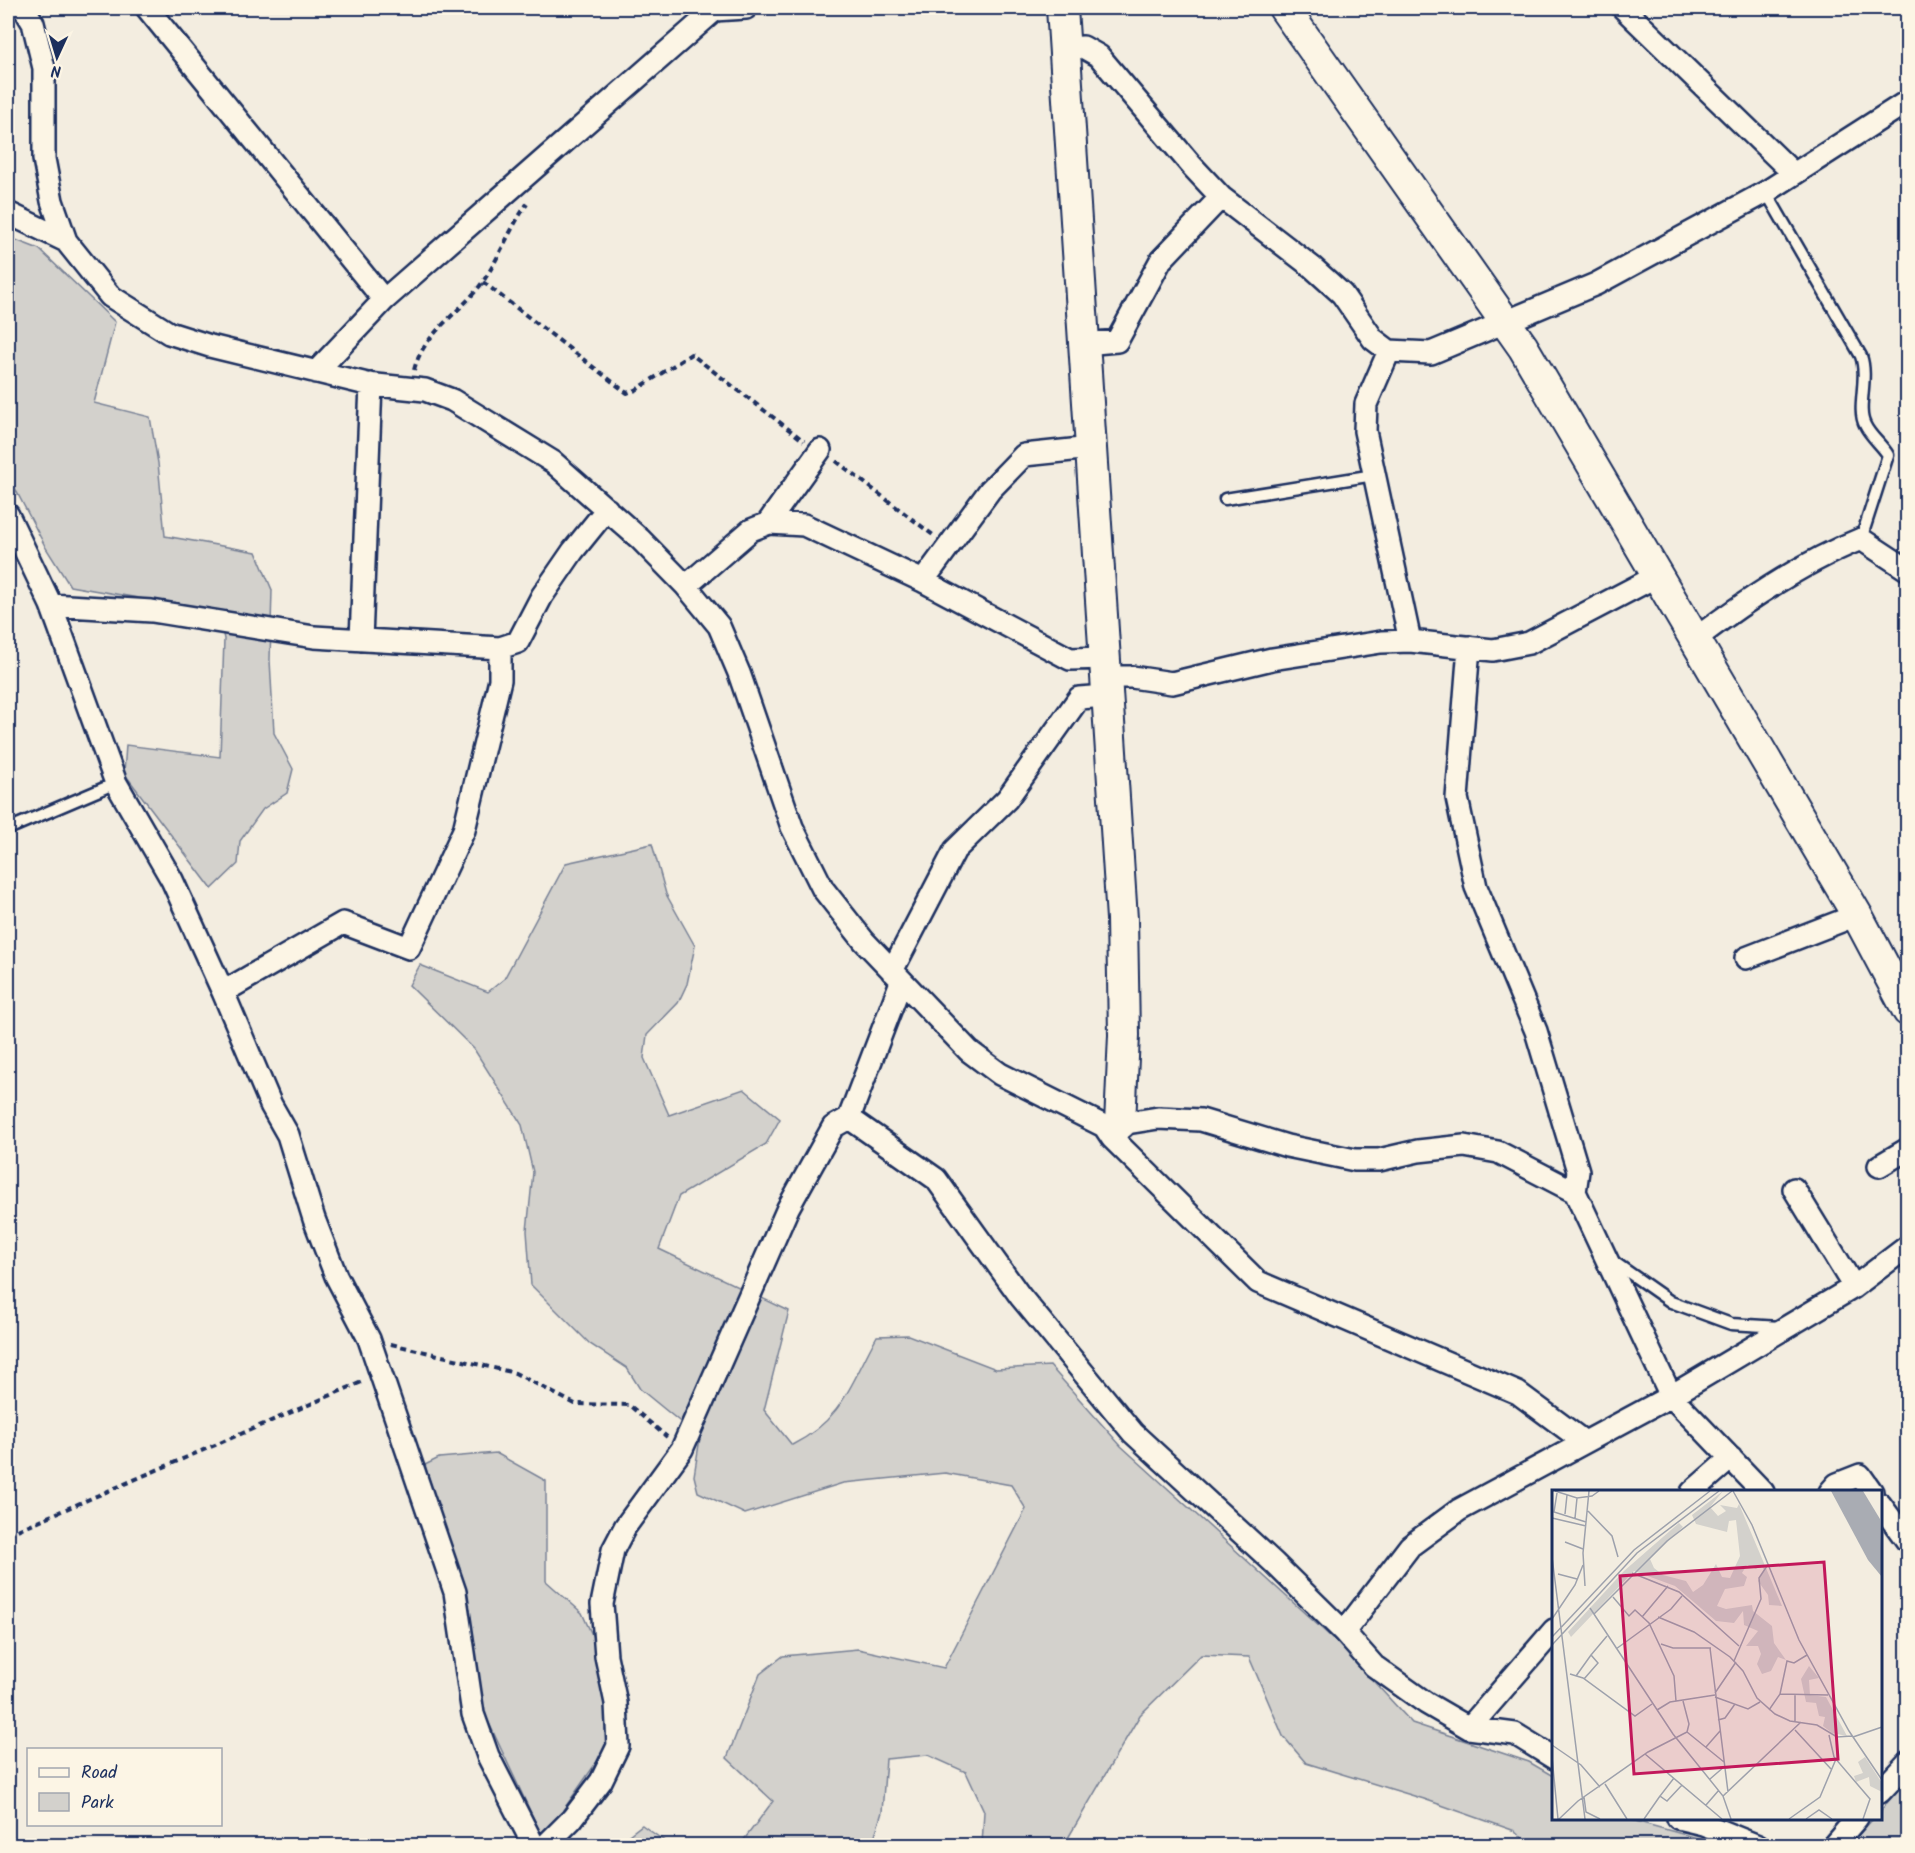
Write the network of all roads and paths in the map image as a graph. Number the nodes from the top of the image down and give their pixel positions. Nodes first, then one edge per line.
1 (24, 8) edge
2 (147, 8) edge
3 (746, 8) edge
4 (1066, 8) edge
5 (1284, 8) edge
6 (1623, 8) edge
7 (716, 9) edge
8 (1065, 48) junction
9 (1908, 101) edge
10 (1793, 173) junction
11 (1766, 192) junction
12 (532, 196) dead end
13 (1221, 197) junction
14 (8, 213) edge
15 (66, 242) junction
16 (483, 282) junction
17 (384, 300) junction
18 (1506, 323) junction
19 (1084, 344) junction
20 (1389, 351) junction
21 (316, 372) junction
22 (371, 384) junction
23 (410, 388) junction
24 (1091, 448) junction
25 (820, 450) junction
26 (1374, 476) junction
27 (1225, 499) dead end
28 (607, 509) junction
29 (8, 515) edge
30 (767, 524) junction
31 (1862, 539) junction
32 (947, 546) junction
33 (1908, 570) edge
34 (1657, 576) junction
35 (923, 581) junction
36 (686, 586) junction
37 (51, 605) junction
38 (362, 640) junction
39 (1694, 640) junction
40 (1410, 642) junction
41 (1469, 647) junction
42 (500, 648) junction
43 (1106, 677) junction
44 (116, 783) junction
45 (8, 829) edge
46 (1857, 915) junction
47 (1746, 958) dead end
48 (1898, 974) edge
49 (897, 977) junction
50 (223, 992) junction
51 (1908, 1011) edge
52 (849, 1118) junction
53 (1112, 1125) junction
54 (1908, 1149) edge
55 (1879, 1166) dead end
56 (1794, 1190) dead end
57 (1575, 1192) junction
58 (1908, 1246) edge
59 (1604, 1255) junction
60 (1854, 1287) junction
61 (1786, 1327) junction
62 (369, 1339) junction
63 (382, 1374) junction
64 (1671, 1396) junction
65 (1583, 1441) junction
66 (682, 1449) junction
67 (1731, 1458) junction
68 (1693, 1490) edge
69 (1762, 1490) edge
70 (1831, 1490) edge
71 (1871, 1490) edge
72 (1882, 1505) edge
73 (8, 1534) edge
74 (1908, 1542) edge
75 (1344, 1632) junction
76 (1552, 1632) edge
77 (1469, 1728) junction
78 (1552, 1757) edge
79 (1908, 1762) edge
80 (1882, 1791) edge
81 (1687, 1820) edge
82 (1855, 1820) edge
83 (534, 1845) edge
84 (545, 1845) edge
85 (1758, 1845) edge
86 (1833, 1845) edge

1 - 15 street
2 - 17 street
3 - 7 street
4 - 8 street
5 - 18 street
6 - 10 street
7 - 17 street
8 - 13 street
8 - 19 street
9 - 10 street
10 - 11 street
11 - 18 street
11 - 31 lane
12 - 16 path
13 - 19 street
13 - 20 street
14 - 15 street
15 - 21 street
16 - 23 path
16 - 25 path
17 - 21 street
18 - 20 street
18 - 34 street
19 - 24 street
20 - 26 street
21 - 22 street
22 - 23 street
22 - 38 street
23 - 28 street
24 - 32 street
24 - 43 street
25 - 30 street
25 - 32 path
26 - 27 lane
26 - 40 street
28 - 36 street
28 - 42 street
29 - 37 street
30 - 35 street
30 - 36 street
31 - 33 street
31 - 39 street
32 - 35 street
34 - 39 street
34 - 41 street
35 - 43 street
36 - 49 street
37 - 38 street
37 - 44 street
38 - 42 street
39 - 46 street
40 - 41 street
40 - 43 street
41 - 57 street
42 - 50 street
43 - 49 street
43 - 53 street
44 - 45 lane
44 - 50 street
46 - 47 street
46 - 48 street
48 - 51 street
49 - 52 street
49 - 53 street
50 - 62 street
52 - 66 street
52 - 75 street
53 - 57 street
53 - 65 street
54 - 55 street
56 - 60 street
57 - 59 street
58 - 60 street
59 - 61 lane
59 - 64 street
60 - 61 street
61 - 64 street
62 - 63 street
62 - 66 path
63 - 73 path
63 - 83 street
64 - 65 street
64 - 67 street
65 - 75 street
66 - 84 street
67 - 68 street
67 - 69 street
70 - 71 street
72 - 74 street
75 - 77 street
76 - 77 street
77 - 78 street
79 - 80 street
81 - 85 street
82 - 86 street

